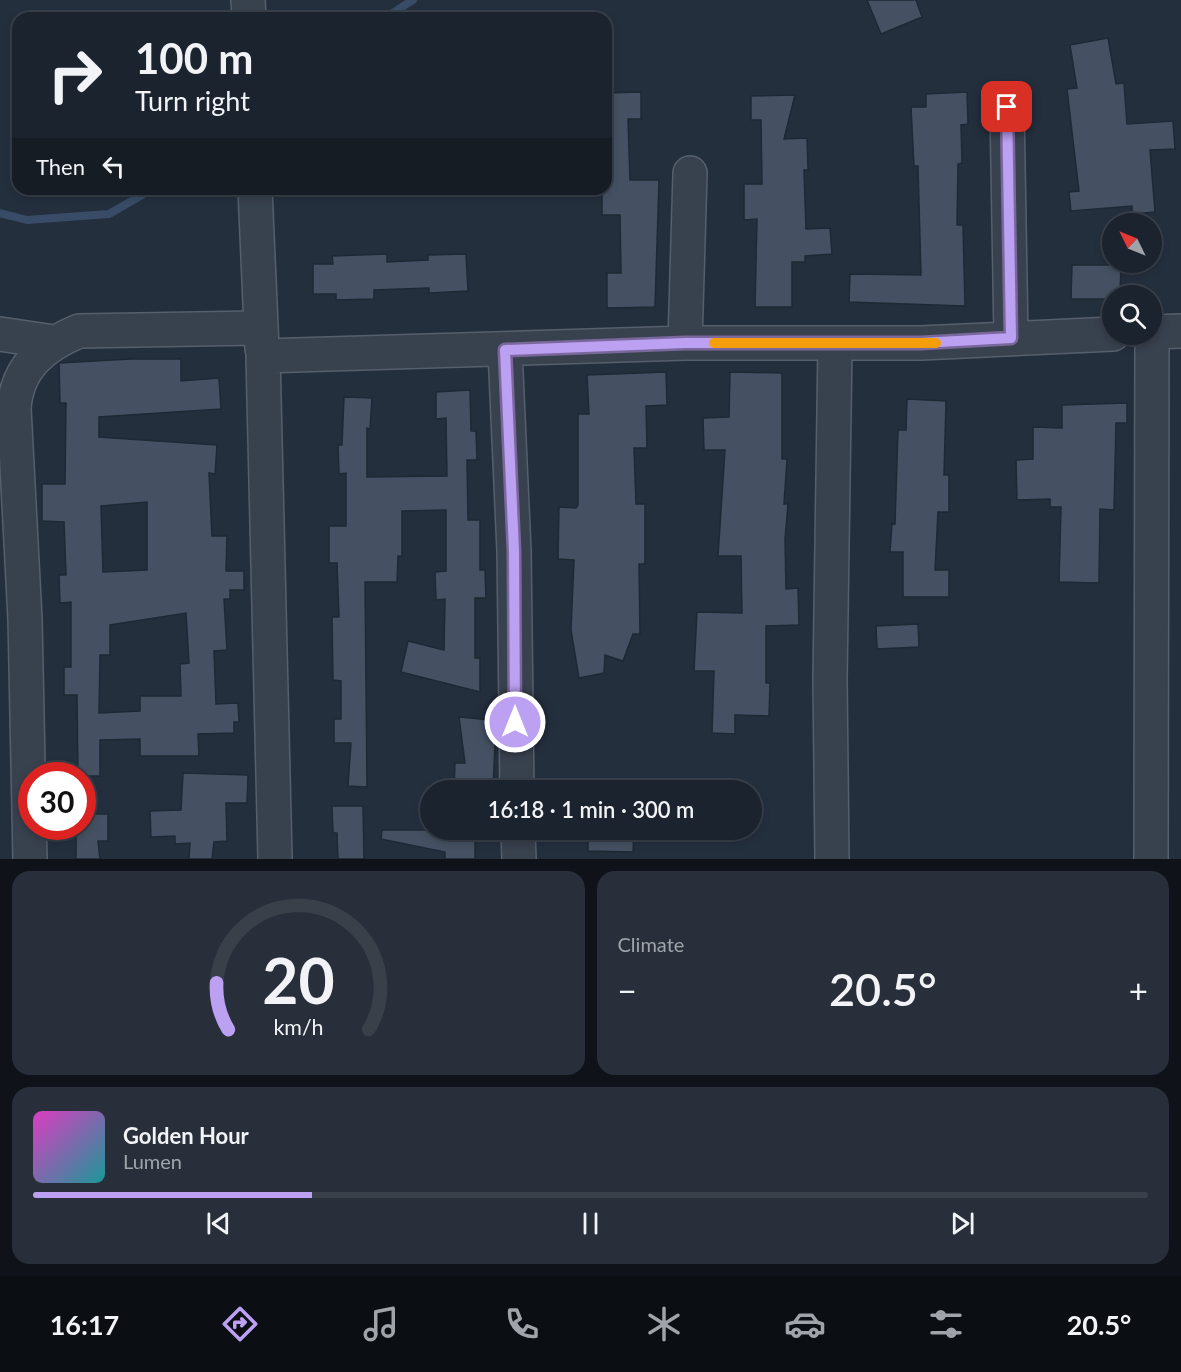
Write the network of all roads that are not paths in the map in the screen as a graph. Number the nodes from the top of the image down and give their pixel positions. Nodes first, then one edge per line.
1 (1007, 107) dead end
2 (690, 173) dead end
3 (255, 195) edge
4 (1181, 331) edge
5 (1162, 332) edge
6 (0, 334) edge
7 (1102, 334) edge
8 (1011, 338) junction
9 (54, 342) junction
10 (262, 342) junction
11 (685, 343) junction
12 (835, 345) junction
13 (1152, 345) edge
14 (505, 350) junction
15 (13, 620) edge
16 (517, 780) edge
17 (518, 840) edge
18 (30, 859) edge
19 (275, 859) edge
20 (519, 859) edge
21 (832, 859) edge
22 (1151, 859) edge

1 - 8 street
2 - 11 street
3 - 10 street
4 - 5 street
6 - 9 street
7 - 8 street
8 - 12 street
9 - 10 street
9 - 15 street
10 - 14 street
10 - 19 street
11 - 12 street
11 - 14 street
12 - 21 street
13 - 22 street
14 - 16 street
15 - 18 street
17 - 20 street

